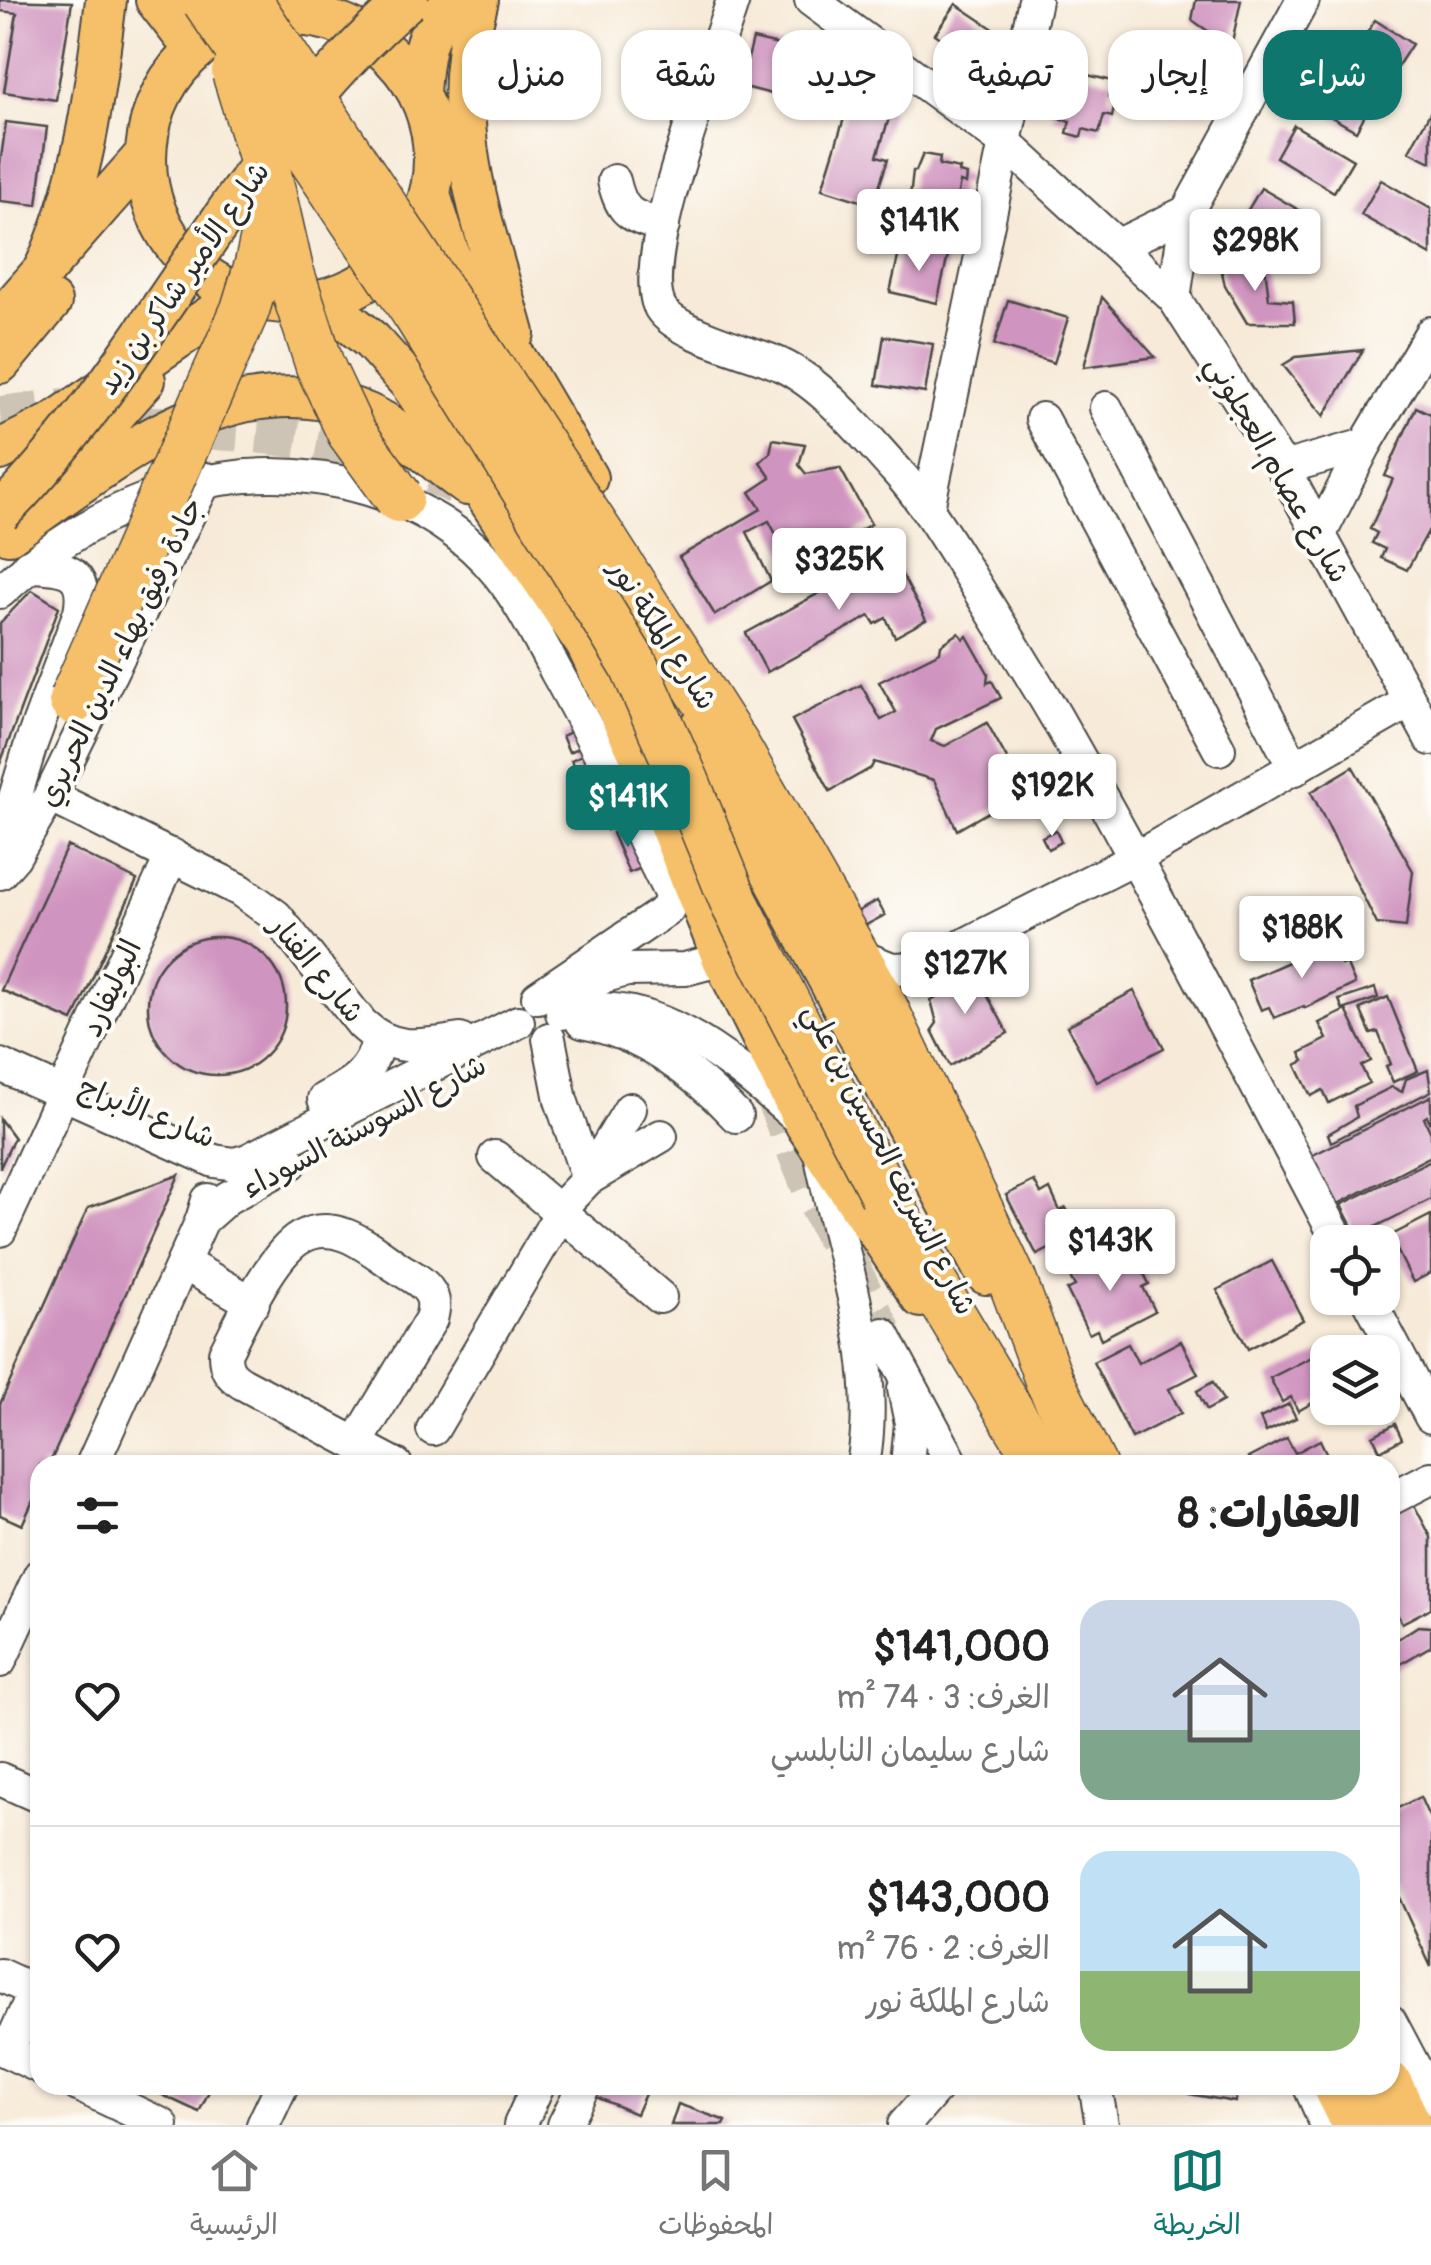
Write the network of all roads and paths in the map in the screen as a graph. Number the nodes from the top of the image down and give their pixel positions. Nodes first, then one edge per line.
1 (106, 0) edge
2 (156, 0) edge
3 (365, 0) edge
4 (478, 0) edge
5 (733, 0) edge
6 (811, 0) edge
7 (1035, 0) edge
8 (1302, 0) edge
9 (433, 6) edge
10 (253, 12) edge
11 (418, 92) junction
12 (1007, 144) junction
13 (145, 156) junction
14 (614, 181) dead end
15 (430, 196) junction
16 (102, 203) junction
17 (272, 205) junction
18 (1187, 212) junction
19 (663, 226) junction
20 (1119, 244) junction
21 (43, 272) junction
22 (240, 296) junction
23 (1174, 298) junction
24 (324, 301) junction
25 (0, 320) edge
26 (494, 326) junction
27 (188, 332) junction
28 (1431, 333) edge
29 (0, 364) edge
30 (524, 370) junction
31 (410, 382) junction
32 (1106, 408) dead end
33 (1042, 420) dead end
34 (1365, 445) junction
35 (0, 450) edge
36 (1283, 468) junction
37 (0, 476) edge
38 (206, 480) junction
39 (399, 498) junction
40 (494, 503) junction
41 (928, 508) junction
42 (1319, 536) junction
43 (9, 539) edge
44 (0, 592) edge
45 (73, 700) joint
46 (1410, 702) junction
47 (715, 738) junction
48 (1431, 739) edge
49 (1220, 749) dead end
50 (1295, 769) junction
51 (50, 796) junction
52 (172, 855) junction
53 (1136, 858) junction
54 (1, 865) edge
55 (744, 878) dead end
56 (852, 953) junction
57 (723, 959) junction
58 (919, 968) junction
59 (545, 1019) junction
60 (895, 1032) junction
61 (488, 1036) junction
62 (378, 1040) junction
63 (0, 1051) edge
64 (0, 1065) edge
65 (66, 1086) junction
66 (630, 1109) dead end
67 (736, 1116) dead end
68 (662, 1136) dead end
69 (812, 1137) junction
70 (494, 1157) dead end
71 (214, 1161) junction
72 (588, 1179) junction
73 (559, 1212) junction
74 (202, 1220) junction
75 (1330, 1225) edge
76 (0, 1230) edge
77 (183, 1264) junction
78 (660, 1297) dead end
79 (253, 1303) junction
80 (1377, 1315) edge
81 (1049, 1380) junction
82 (1431, 1417) edge
83 (433, 1429) dead end
84 (356, 1444) junction
85 (1036, 1453) edge
86 (97, 1455) edge
87 (377, 1455) edge
88 (864, 1455) edge
89 (908, 1455) edge
90 (948, 1455) edge
91 (1087, 1455) edge
92 (1431, 1478) edge
93 (1400, 1494) edge
94 (30, 1596) edge
95 (0, 1661) edge
96 (0, 1779) edge
97 (30, 1792) edge
98 (0, 1975) edge
99 (30, 1983) edge
100 (30, 1999) edge
101 (1400, 2040) edge
102 (4, 2049) edge
103 (30, 2062) edge
104 (99, 2095) edge
105 (277, 2095) edge
106 (534, 2095) edge
107 (579, 2095) edge
108 (931, 2095) edge
109 (1097, 2095) edge
110 (1314, 2095) edge
111 (1342, 2095) edge
112 (1393, 2095) edge
113 (1431, 2099) edge
114 (162, 2125) edge
115 (263, 2125) edge
116 (520, 2125) edge
117 (564, 2125) edge
118 (904, 2125) edge
119 (1102, 2125) edge
120 (1328, 2125) edge
121 (1357, 2125) edge
122 (1407, 2125) edge

1 - 21 main road
2 - 10 main road
3 - 9 main road
3 - 37 main road, شارع الأمير شاكر بن زيد, bridge
4 - 30 main road
5 - 19 street
6 - 12 street, شارع عصام العجلوني
7 - 12 street
8 - 18 street
9 - 11 main road
9 - 43 main road, شارع الأمير شاكر بن زيد, bridge
10 - 11 main road
10 - 13 main road
10 - 17 highway, bridge
10 - 47 highway, شارع الملكة نور, bridge
10 - 85 highway, شارع الملكة نور, bridge
11 - 15 main road
12 - 20 street, شارع عصام العجلوني
12 - 41 street
13 - 16 main road
13 - 22 main road
14 - 19 street
15 - 24 main road
15 - 26 main road
16 - 21 main road
16 - 29 main road
17 - 39 highway, bridge
17 - 45 highway, bridge
18 - 20 street
18 - 23 street
19 - 41 street
20 - 23 street, شارع عصام العجلوني
21 - 25 main road
22 - 24 main road
22 - 27 main road
23 - 36 street, شارع عصام العجلوني
24 - 31 main road
26 - 30 main road
26 - 31 main road
27 - 35 main road
27 - 43 main road
28 - 34 street
30 - 47 main road, شارع الشريف الحسين بن علي
31 - 40 main road
32 - 50 street
33 - 49 street
34 - 36 street
34 - 42 street
36 - 42 street, شارع عصام العجلوني
38 - 39 street
38 - 43 street
38 - 51 street, جادة رفيق بهاء الدين الحريري
39 - 59 street
40 - 43 main road
40 - 57 main road
41 - 53 street
42 - 46 street, شارع عصام العجلوني
43 - 44 street
43 - 54 street, جادة رفيق بهاء الدين الحريري
45 - 54 street, جادة رفيق بهاء الدين الحريري
46 - 48 street, شارع عصام العجلوني
46 - 50 street
47 - 56 highway, شارع الملكة نور
47 - 81 main road, شارع الشريف الحسين بن علي
50 - 53 street
51 - 52 street, شارع الفنار
51 - 54 street, جادة رفيق بهاء الدين الحريري
52 - 62 street, شارع الفنار
52 - 65 street, البوليفارد
53 - 58 street
53 - 75 street
55 - 85 main road, شارع الشريف الحسين بن علي
56 - 58 street
56 - 60 highway, شارع الملكة نور
57 - 59 street
57 - 69 main road
58 - 60 street
59 - 61 street, شارع السوسنة السوداء
59 - 67 street
59 - 69 street
59 - 72 street
59 - 74 street, شارع السوسنة السوداء
60 - 81 highway, شارع الملكة نور
61 - 62 street, شارع الفنار
61 - 71 street, شارع السوسنة السوداء
62 - 65 street, شارع الأبراج
63 - 65 street, شارع الأبراج
64 - 65 street, شارع الأبراج
65 - 71 street, شارع الأبراج
65 - 76 street, البوليفارد
66 - 72 street
68 - 72 street
69 - 85 main road
69 - 88 street
70 - 73 street
71 - 74 street, شارع السوسنة السوداء
72 - 73 street
73 - 78 street
73 - 83 street
74 - 77 street, شارع السوسنة السوداء
77 - 79 street
77 - 86 street, شارع السوسنة السوداء
79 - 84 street
79 - 84 street
80 - 82 street
81 - 91 highway, شارع الملكة نور
84 - 87 street
89 - 90 street
92 - 93 street
94 - 95 street
96 - 97 street
98 - 99 street
100 - 102 street
101 - 113 street
102 - 103 street
104 - 114 street
105 - 115 street
106 - 116 street
107 - 117 street
108 - 118 street
109 - 119 street
110 - 120 street
111 - 121 highway
112 - 122 highway

